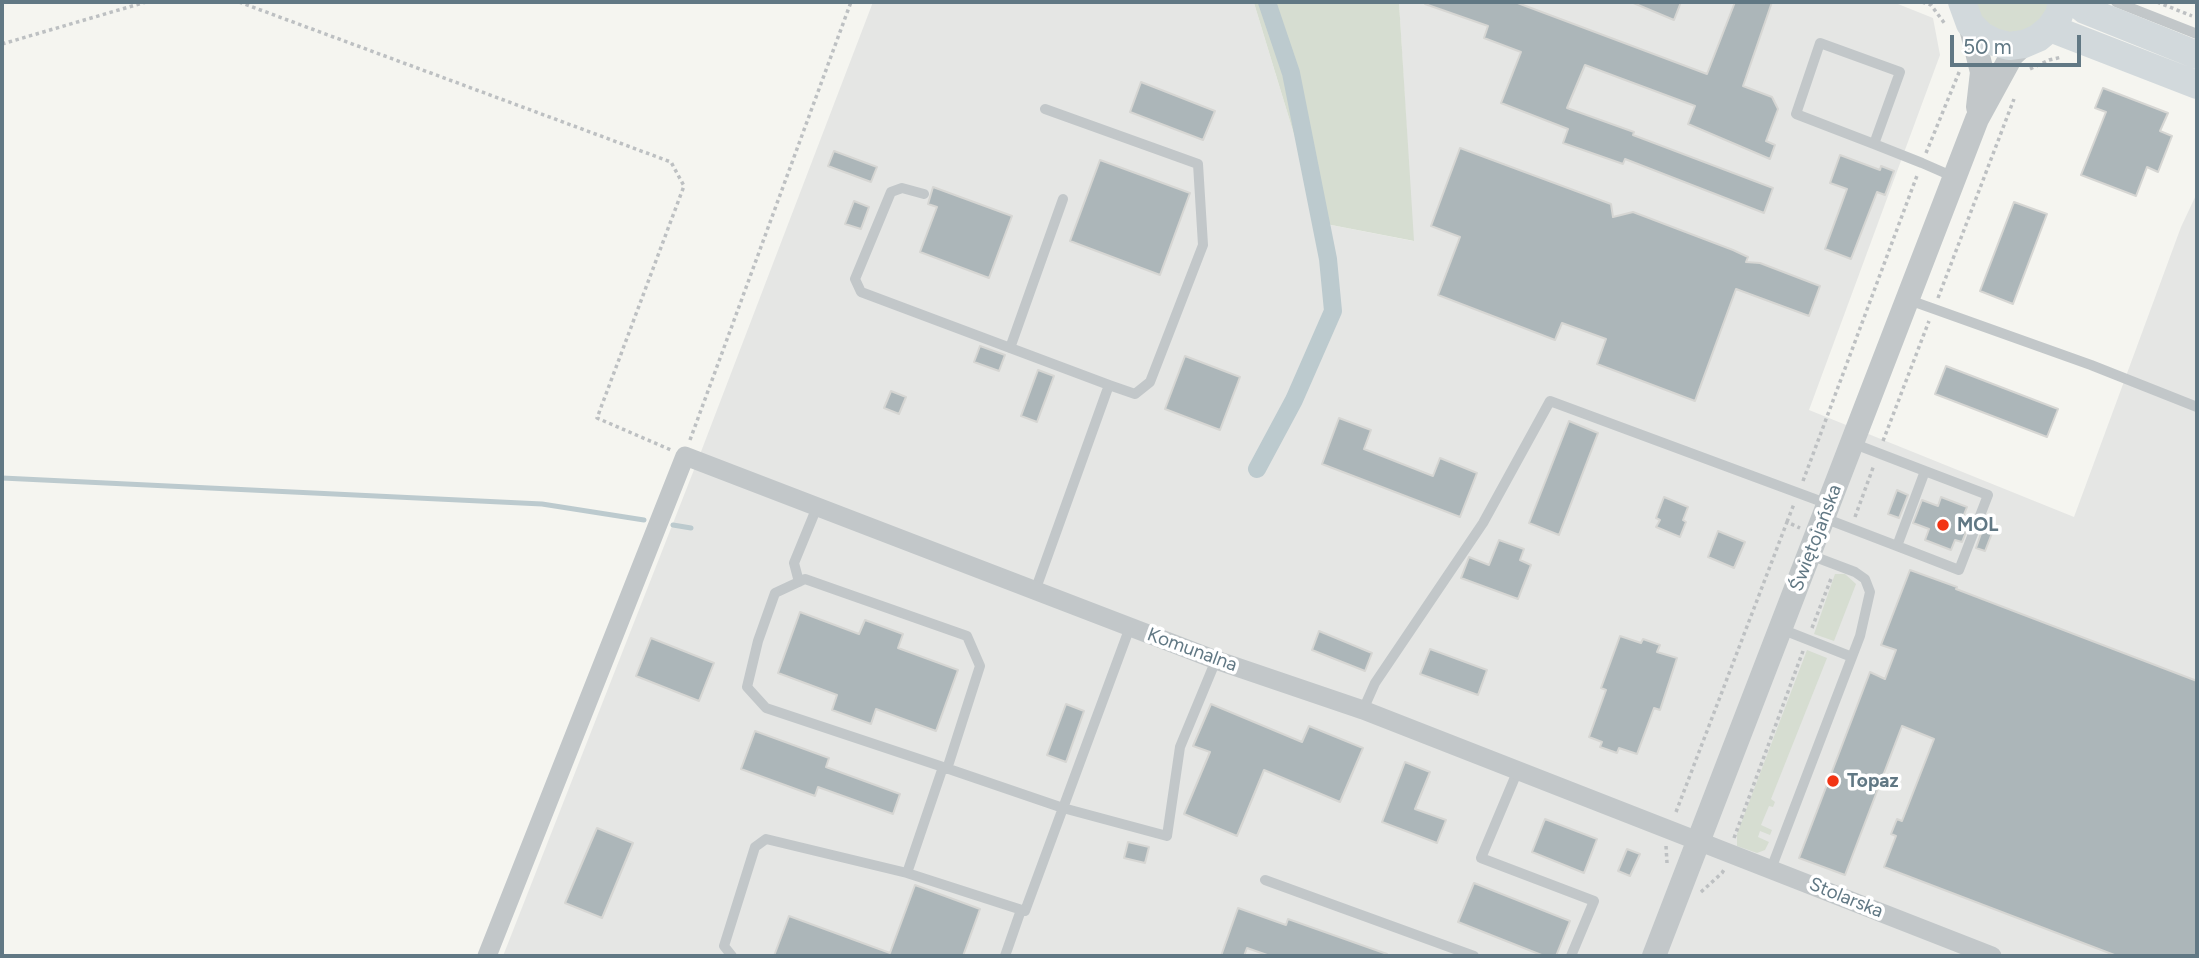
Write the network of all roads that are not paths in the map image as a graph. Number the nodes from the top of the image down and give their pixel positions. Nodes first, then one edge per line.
1 (2062, 2) edge
2 (2075, 2) edge
3 (2116, 2) edge
4 (1966, 13) edge
5 (2050, 28) junction
6 (2197, 34) edge
7 (2197, 55) edge
8 (2024, 58) junction
9 (2197, 85) edge
10 (1045, 109) dead end
11 (1977, 119) junction
12 (1874, 144) junction
13 (1954, 178) junction
14 (924, 194) dead end
15 (1063, 199) dead end
16 (1907, 300) junction
17 (1010, 348) junction
18 (1109, 384) junction
19 (2197, 407) edge
20 (1852, 443) junction
21 (1925, 471) junction
22 (817, 507) junction
23 (1820, 528) junction
24 (1897, 546) junction
25 (799, 582) junction
26 (1035, 591) junction
27 (1130, 627) junction
28 (1781, 629) junction
29 (1852, 657) junction
30 (1216, 660) junction
31 (1363, 710) junction
32 (945, 768) junction
33 (1518, 770) junction
34 (1063, 808) junction
35 (1700, 841) junction
36 (1771, 869) junction
37 (907, 873) junction
38 (1265, 880) dead end
39 (1021, 910) junction
40 (1461, 954) edge
41 (487, 956) edge
42 (732, 956) edge
43 (1005, 956) edge
44 (1474, 956) edge
45 (1572, 956) edge
46 (1654, 956) edge
47 (1992, 956) edge

1 - 5 main road
2 - 7 main road
3 - 6 lane
4 - 8 main road
4 - 11 street, Świętojańska
5 - 8 main road
5 - 9 main road
8 - 11 street, Świętojańska
10 - 18 lane
11 - 13 street, Świętojańska
12 - 12 lane
12 - 13 lane
13 - 16 street, Świętojańska
14 - 17 lane
15 - 17 lane
16 - 19 lane
16 - 20 street, Świętojańska
17 - 18 lane
18 - 26 lane
20 - 21 lane
20 - 23 street, Świętojańska
21 - 24 lane
21 - 24 lane
22 - 25 lane
22 - 26 street, Komunalna
22 - 41 street, Komunalna
23 - 24 lane
23 - 28 street, Świętojańska
23 - 29 lane
23 - 31 lane
25 - 32 lane
25 - 32 lane
26 - 27 street, Komunalna
27 - 30 street, Komunalna
27 - 34 lane
28 - 29 lane
28 - 35 street, Świętojańska
29 - 36 lane
30 - 31 street, Komunalna
30 - 34 lane
31 - 33 street, Komunalna
32 - 34 lane
32 - 37 lane
33 - 35 street, Komunalna
33 - 45 lane
34 - 39 lane
35 - 36 street, Stolarska
35 - 46 street, Świętojańska
36 - 47 street, Stolarska
37 - 39 lane
37 - 42 lane
38 - 40 lane
39 - 43 lane
40 - 44 lane

